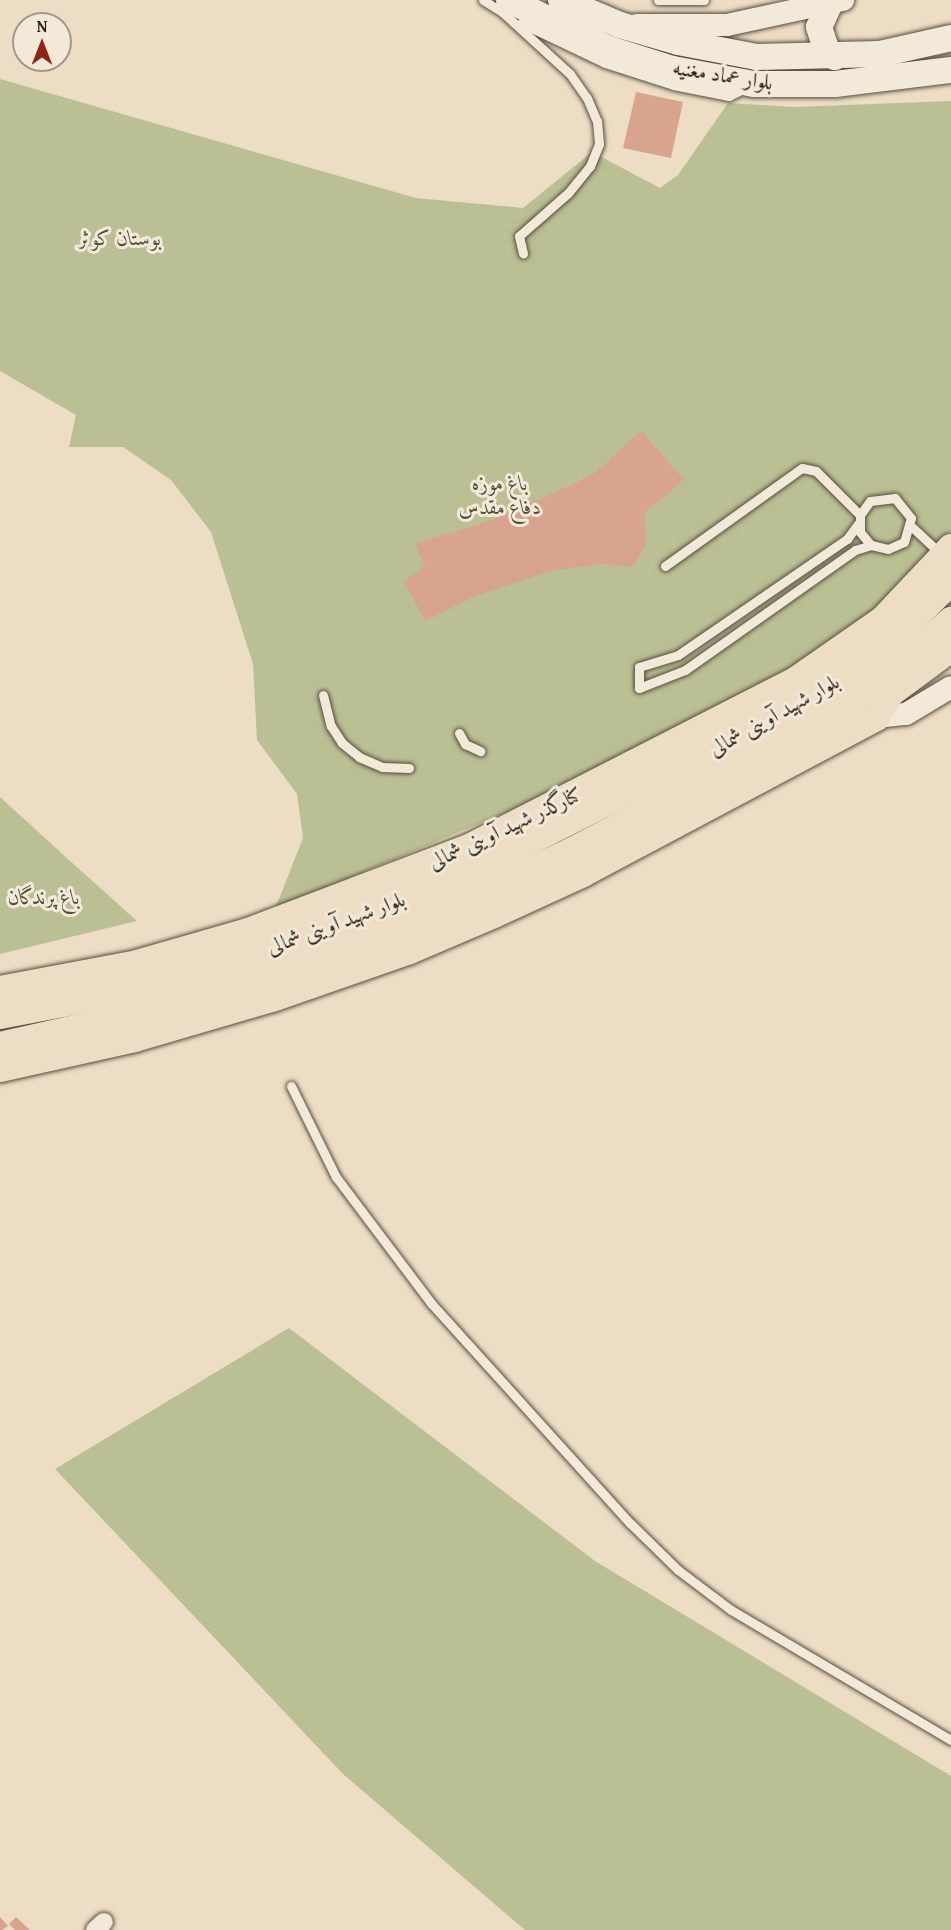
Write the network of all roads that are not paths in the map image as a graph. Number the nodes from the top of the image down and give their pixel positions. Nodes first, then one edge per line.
1 (483, 0) edge
2 (561, 0) edge
3 (658, 0) edge
4 (704, 0) edge
5 (836, 3) edge
6 (504, 5) edge
7 (620, 25) junction
8 (951, 38) edge
9 (835, 57) junction
10 (951, 70) edge
11 (523, 254) dead end
12 (859, 519) junction
13 (912, 527) junction
14 (871, 545) junction
15 (949, 562) edge
16 (665, 566) dead end
17 (951, 621) edge
18 (951, 648) edge
19 (951, 687) edge
20 (323, 695) dead end
21 (876, 717) junction
22 (459, 733) dead end
23 (480, 751) dead end
24 (409, 768) dead end
25 (0, 990) edge
26 (0, 1015) edge
27 (0, 1046) edge
28 (0, 1068) edge
29 (291, 1086) dead end
30 (951, 1740) edge

1 - 6 lane
2 - 7 main road, بلوار عماد مغنیه
3 - 4 lane
5 - 7 street
5 - 9 main road
6 - 10 main road, بلوار عماد مغنیه
6 - 11 lane
7 - 9 main road, بلوار عماد مغنیه
8 - 9 main road, بلوار عماد مغنیه
12 - 13 lane
12 - 14 lane
12 - 14 lane
12 - 16 lane
13 - 14 lane
13 - 15 lane
15 - 25 main road, کنارگذر شهید آوینی شمالی
15 - 26 main road, بلوار شهید آوینی شمالی
17 - 27 main road, بلوار شهید آوینی شمالی
18 - 21 main road
19 - 21 street
20 - 24 lane
21 - 28 main road
22 - 23 lane
29 - 30 lane

